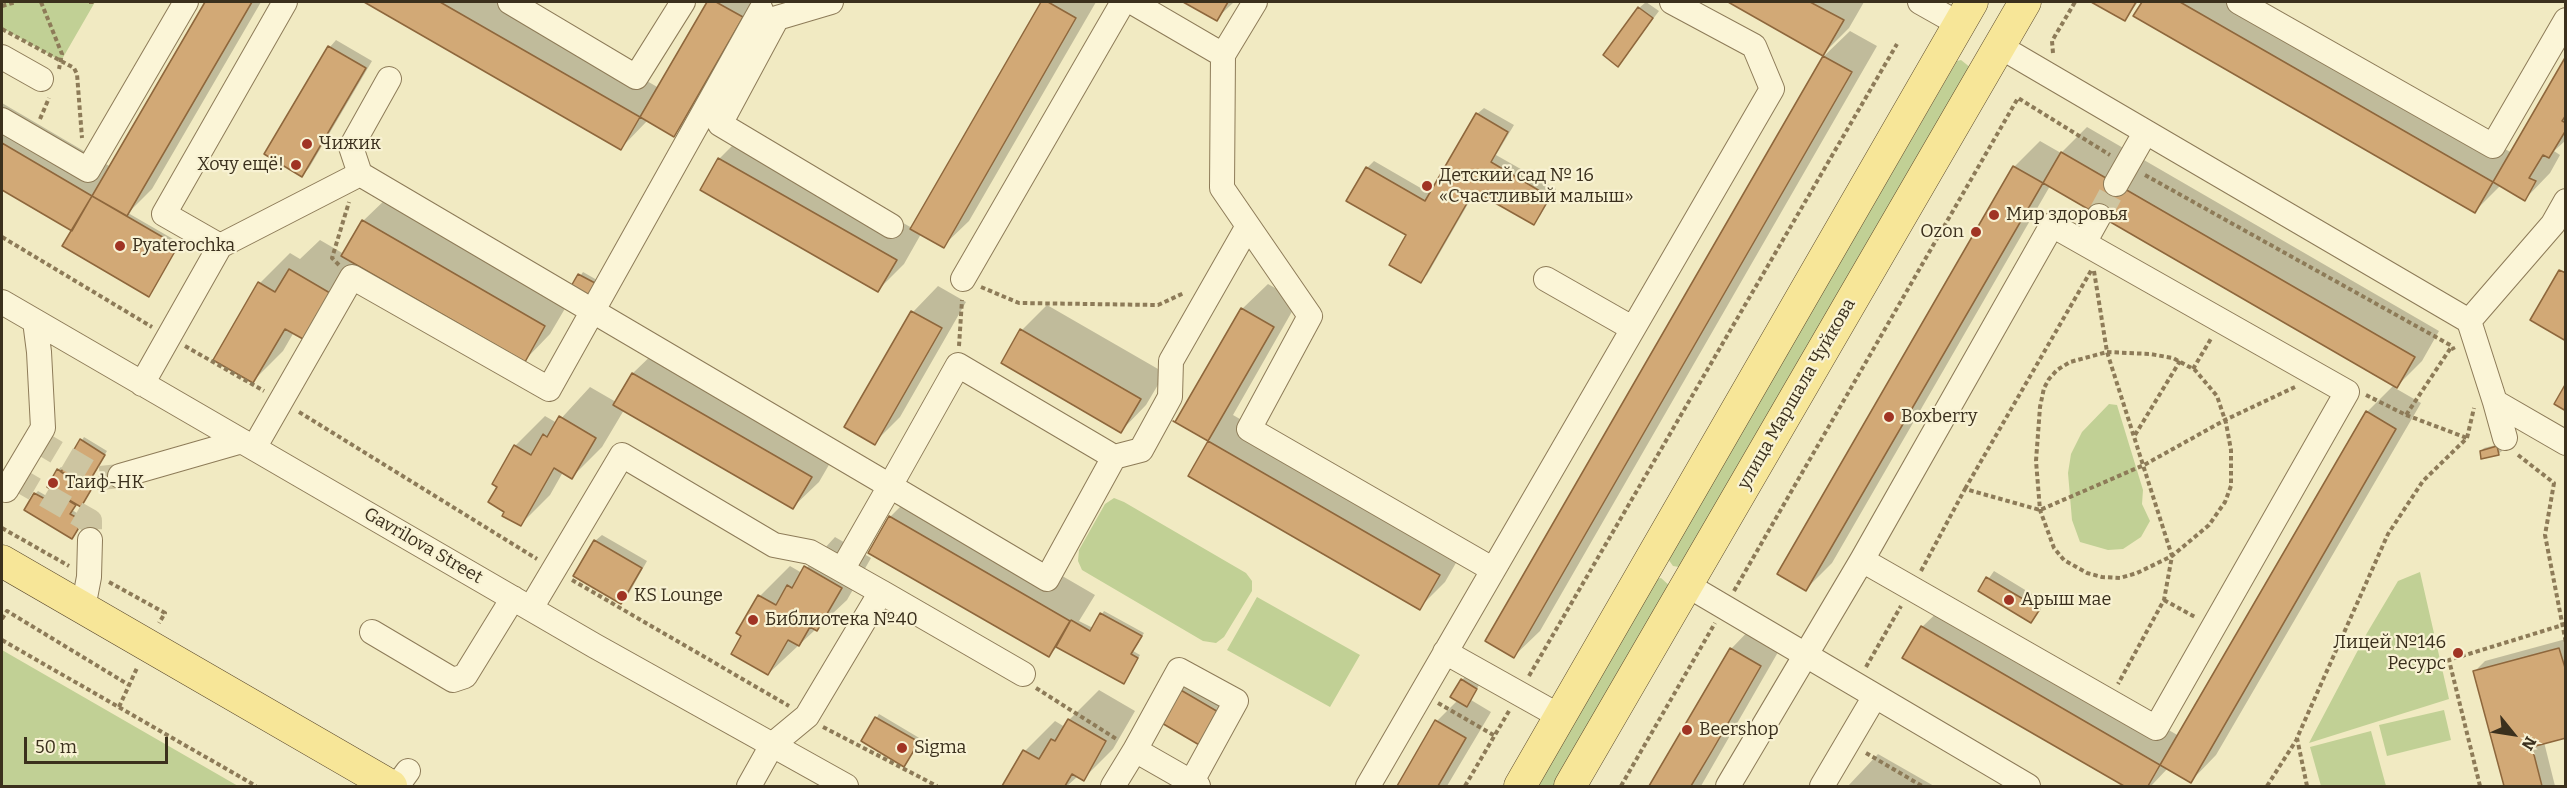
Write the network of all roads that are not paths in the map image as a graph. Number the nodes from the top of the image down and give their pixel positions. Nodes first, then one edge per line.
1 (186, 2) edge
2 (285, 2) edge
3 (510, 2) edge
4 (683, 2) edge
5 (831, 2) edge
6 (1123, 2) edge
7 (1132, 2) edge
8 (1255, 2) edge
9 (1920, 2) edge
10 (2025, 2) edge
11 (2239, 2) edge
12 (1684, 4) edge
13 (762, 10) edge
14 (1965, 13) edge
15 (2565, 20) edge
16 (1999, 46) junction
17 (1223, 55) junction
18 (2, 57) edge
19 (40, 79) dead end
20 (389, 79) dead end
21 (2, 120) edge
22 (2145, 133) junction
23 (360, 174) junction
24 (2116, 184) tunnel mouth
25 (2565, 201) edge
26 (2099, 216) tunnel mouth
27 (891, 226) dead end
28 (1248, 226) junction
29 (2559, 228) edge
30 (2084, 243) junction
31 (220, 246) junction
32 (963, 279) road end
33 (1546, 279) dead end
34 (2, 302) edge
35 (594, 311) junction
36 (34, 321) junction
37 (2469, 321) junction
38 (1632, 328) junction
39 (142, 384) junction
40 (2495, 402) junction
41 (2505, 438) road end
42 (2565, 443) edge
43 (248, 444) junction
44 (1114, 457) junction
45 (120, 476) tunnel mouth
46 (890, 486) junction
47 (4, 490) edge
48 (90, 540) tunnel mouth
49 (1862, 560) junction
50 (2, 561) edge
51 (1648, 563) junction
52 (1492, 569) junction
53 (842, 570) junction
54 (1687, 585) junction
55 (881, 592) junction
56 (522, 603) junction
57 (83, 608) junction
58 (372, 633) dead end
59 (1445, 652) junction
60 (1806, 654) junction
61 (1023, 674) road end
62 (1866, 690) junction
63 (1561, 717) junction
64 (772, 745) junction
65 (1135, 750) junction
66 (399, 781) edge
67 (1194, 784) edge
68 (749, 786) edge
69 (846, 786) edge
70 (1113, 786) edge
71 (1368, 786) edge
72 (1520, 786) edge
73 (1570, 786) edge
74 (1728, 786) edge
75 (1822, 786) edge
76 (2028, 786) edge

1 - 21 street
2 - 31 street
3 - 4 street
5 - 13 street
6 - 32 street
7 - 17 street
8 - 17 street
9 - 14 street
10 - 16 main road, улица Маршала Чуйкова
11 - 15 street
12 - 38 street
13 - 27 street
13 - 35 street
14 - 16 main road
14 - 51 main road
16 - 22 street
16 - 54 main road, улица Маршала Чуйкова
17 - 28 street
18 - 19 street
20 - 23 street
22 - 24 street
22 - 37 street
23 - 31 street
23 - 35 street
25 - 29 street
26 - 30 street
28 - 44 street
28 - 52 street
29 - 37 street
30 - 49 street
30 - 49 street
31 - 39 street
33 - 38 street
34 - 36 street, Gavrilova Street
35 - 43 street
35 - 46 street
36 - 39 street, Gavrilova Street
36 - 47 street
37 - 40 street
38 - 52 street
39 - 43 street, Gavrilova Street
40 - 41 street
40 - 42 street
43 - 45 street
43 - 56 street, Gavrilova Street
44 - 46 street
44 - 46 street
46 - 53 street
48 - 57 street
49 - 60 street
50 - 57 main road
51 - 54 main road
51 - 63 main road
52 - 59 street
53 - 55 street
53 - 56 street
54 - 60 street
54 - 73 main road, улица Маршала Чуйкова
55 - 61 street
55 - 64 street
56 - 58 street
56 - 64 street, Gavrilova Street
57 - 66 main road
59 - 63 street
59 - 71 street
60 - 62 street
60 - 74 street
62 - 75 street
62 - 76 street
63 - 72 main road
64 - 68 street
64 - 69 street, Gavrilova Street
65 - 67 street
65 - 67 street
65 - 70 street

